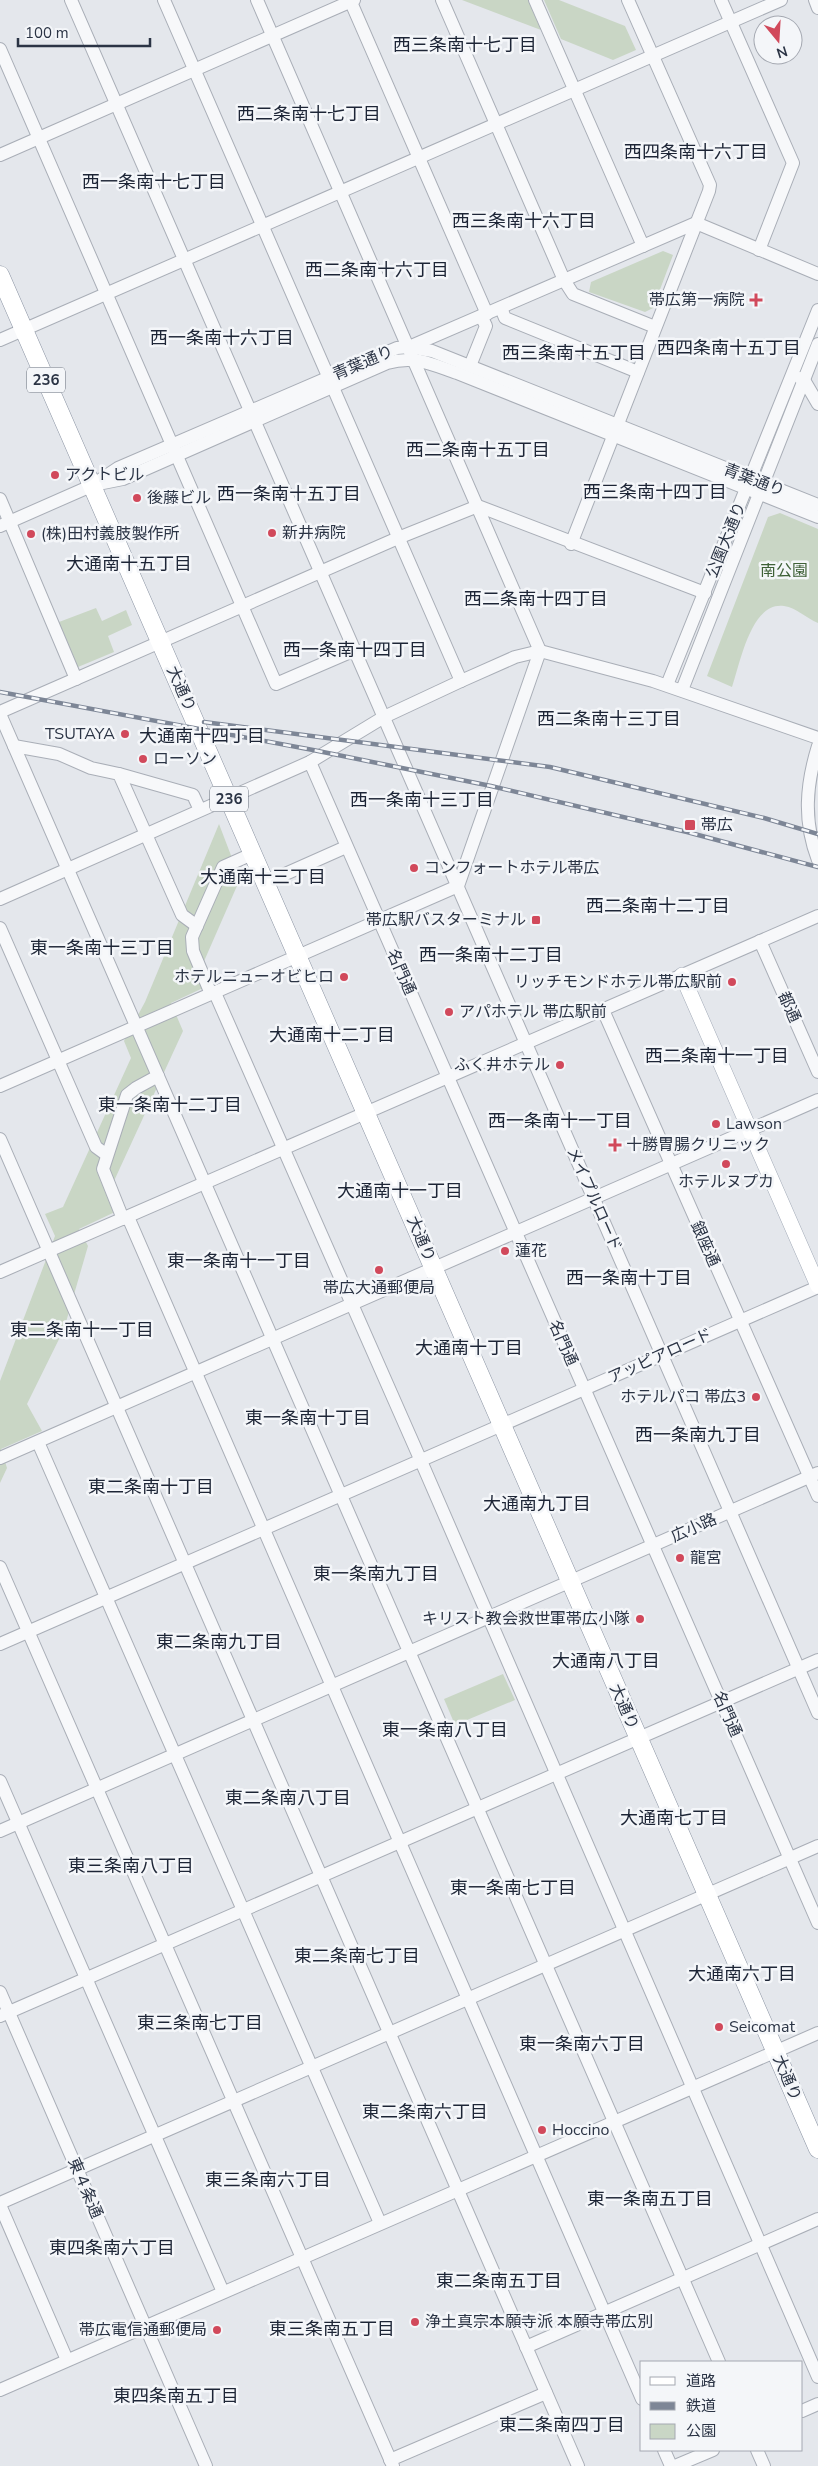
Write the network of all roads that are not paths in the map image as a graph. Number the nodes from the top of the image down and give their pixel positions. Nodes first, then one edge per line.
1 (71, 0) edge
2 (164, 0) edge
3 (257, 0) edge
4 (442, 0) edge
5 (535, 0) edge
6 (628, 0) edge
7 (721, 0) edge
8 (782, 0) edge
9 (815, 0) edge
10 (352, 1) edge
11 (818, 8) edge
12 (730, 21) junction
13 (272, 36) junction
14 (0, 49) edge
15 (653, 55) junction
16 (195, 69) junction
17 (575, 91) junction
18 (116, 104) junction
19 (496, 125) junction
20 (38, 138) junction
21 (0, 155) edge
22 (419, 157) junction
23 (341, 192) junction
24 (696, 223) junction
25 (263, 226) junction
26 (643, 246) junction
27 (759, 250) junction
28 (185, 260) junction
29 (818, 274) edge
30 (0, 275) edge
31 (564, 280) junction
32 (108, 294) junction
33 (501, 308) junction
34 (818, 310) edge
35 (484, 315) junction
36 (655, 326) junction
37 (24, 330) junction
38 (0, 340) edge
39 (818, 344) edge
40 (412, 353) junction
41 (470, 366) junction
42 (638, 372) junction
43 (792, 374) junction
44 (804, 380) junction
45 (331, 383) junction
46 (818, 404) edge
47 (253, 416) junction
48 (615, 430) junction
49 (175, 450) junction
50 (91, 486) junction
51 (755, 486) junction
52 (0, 499) edge
53 (818, 505) edge
54 (478, 506) junction
55 (818, 517) edge
56 (5, 524) edge
57 (398, 538) junction
58 (571, 544) junction
59 (320, 572) junction
60 (705, 594) junction
61 (243, 607) junction
62 (160, 642) junction
63 (355, 650) junction
64 (540, 651) junction
65 (76, 679) junction
66 (460, 681) junction
67 (667, 686) junction
68 (682, 690) junction
69 (0, 713) edge
70 (384, 717) junction
71 (818, 738) edge
72 (14, 746) junction
73 (818, 746) edge
74 (310, 762) junction
75 (120, 774) junction
76 (228, 798) junction
77 (200, 810) junction
78 (146, 834) junction
79 (346, 847) junction
80 (252, 854) junction
81 (818, 860) edge
82 (68, 869) junction
83 (265, 883) junction
84 (458, 886) junction
85 (0, 899) edge
86 (818, 916) edge
87 (379, 920) junction
88 (197, 926) junction
89 (0, 928) edge
90 (760, 941) junction
91 (298, 956) junction
92 (682, 975) junction
93 (213, 993) junction
94 (603, 1010) junction
95 (136, 1026) junction
96 (526, 1043) junction
97 (58, 1060) junction
98 (818, 1072) edge
99 (158, 1076) junction
100 (447, 1077) junction
101 (0, 1086) edge
102 (818, 1100) edge
103 (366, 1113) junction
104 (750, 1131) junction
105 (0, 1139) edge
106 (283, 1149) junction
107 (108, 1155) junction
108 (670, 1165) junction
109 (205, 1183) junction
110 (593, 1198) junction
111 (125, 1218) junction
112 (515, 1233) junction
113 (49, 1251) junction
114 (433, 1268) junction
115 (0, 1272) edge
116 (818, 1287) edge
117 (351, 1304) junction
118 (739, 1320) junction
119 (272, 1339) junction
120 (662, 1355) junction
121 (195, 1373) junction
122 (583, 1390) junction
123 (117, 1407) junction
124 (503, 1426) junction
125 (38, 1442) junction
126 (0, 1458) edge
127 (421, 1461) junction
128 (814, 1475) edge
129 (340, 1496) junction
130 (818, 1496) edge
131 (730, 1512) junction
132 (263, 1529) junction
133 (653, 1547) junction
134 (185, 1563) junction
135 (0, 1567) edge
136 (570, 1583) junction
137 (107, 1597) junction
138 (488, 1618) junction
139 (28, 1631) junction
140 (0, 1644) edge
141 (409, 1652) junction
142 (818, 1660) edge
143 (798, 1669) junction
144 (331, 1686) junction
145 (722, 1702) junction
146 (818, 1713) edge
147 (254, 1720) junction
148 (638, 1738) junction
149 (175, 1754) junction
150 (556, 1774) junction
151 (0, 1781) edge
152 (97, 1789) junction
153 (478, 1808) junction
154 (18, 1823) junction
155 (0, 1831) edge
156 (398, 1843) junction
157 (818, 1846) edge
158 (790, 1858) junction
159 (321, 1877) junction
160 (706, 1895) junction
161 (243, 1910) junction
162 (818, 1923) edge
163 (623, 1931) junction
164 (165, 1944) junction
165 (546, 1964) junction
166 (86, 1978) junction
167 (0, 1992) edge
168 (467, 1998) junction
169 (4, 2014) edge
170 (390, 2032) junction
171 (818, 2033) edge
172 (776, 2052) junction
173 (312, 2066) junction
174 (692, 2088) junction
175 (234, 2101) junction
176 (615, 2122) junction
177 (154, 2136) junction
178 (818, 2149) edge
179 (535, 2155) junction
180 (76, 2168) junction
181 (457, 2189) junction
182 (0, 2204) edge
183 (818, 2219) edge
184 (380, 2223) junction
185 (760, 2243) junction
186 (302, 2258) junction
187 (682, 2278) junction
188 (223, 2292) junction
189 (604, 2312) junction
190 (145, 2326) junction
191 (526, 2347) junction
192 (67, 2360) junction
193 (719, 2361) edge
194 (818, 2378) edge
195 (0, 2390) edge
196 (546, 2393) junction
197 (640, 2394) edge
198 (818, 2404) edge
199 (803, 2411) edge
200 (664, 2451) edge
201 (711, 2451) edge
202 (757, 2451) edge
203 (392, 2463) edge
204 (206, 2466) edge
205 (578, 2466) edge
206 (671, 2466) edge
207 (675, 2466) edge
208 (764, 2466) edge

1 - 18 street, メイプルロード
2 - 16 street
3 - 13 street
4 - 19 street
5 - 17 street
6 - 15 street
7 - 12 street
8 - 12 street
9 - 11 street
10 - 13 street
10 - 22 street
12 - 15 street
12 - 27 street
13 - 16 street
13 - 23 street
14 - 20 street
15 - 17 street
15 - 24 street
16 - 18 street
16 - 25 street
17 - 19 street
17 - 26 street
18 - 20 street
18 - 28 street, メイプルロード
19 - 22 street
19 - 31 street
20 - 21 street
20 - 32 street
22 - 23 street
22 - 35 street
23 - 25 street
23 - 40 street
24 - 26 street
24 - 27 street
24 - 36 street
25 - 28 street
25 - 45 street
26 - 31 street
27 - 29 street
28 - 32 street
28 - 47 street, メイプルロード
30 - 37 highway, 大通り / 236
31 - 33 street
31 - 36 street
32 - 37 street
32 - 49 street
33 - 35 street
33 - 42 street
34 - 43 street, 公園大通り
35 - 40 street
35 - 41 street
36 - 42 street
37 - 38 street
37 - 50 highway, 大通り / 236
39 - 44 street, 公園大通り
40 - 41 street, 青葉通り
40 - 45 street, 青葉通り
40 - 48 street
40 - 54 street
41 - 48 street, 青葉通り
42 - 48 street
43 - 44 street
43 - 51 street, 公園大通り
44 - 46 street
44 - 51 street, 公園大通り
45 - 47 street, 青葉通り
45 - 57 street
47 - 49 street, 青葉通り
47 - 59 street, メイプルロード
48 - 51 street, 青葉通り
48 - 58 street
49 - 50 street, 青葉通り
49 - 61 street
50 - 56 street, 青葉通り
50 - 62 highway, 大通り / 236
51 - 53 street, 青葉通り
51 - 55 street
51 - 60 street, 公園大通り
51 - 68 street, 公園大通り
52 - 56 street
54 - 57 street
54 - 58 street
54 - 64 street
56 - 65 street
57 - 59 street
57 - 66 street
58 - 60 street
59 - 61 street
59 - 63 street, メイプルロード
60 - 67 street, 公園大通り
61 - 62 street
61 - 63 street
62 - 65 street
62 - 76 highway, 大通り / 236
63 - 70 street, メイプルロード
64 - 66 street
64 - 67 street
64 - 84 street
65 - 69 street
66 - 70 street
67 - 68 street
68 - 71 street
69 - 72 street
70 - 74 street
70 - 84 street, メイプルロード
72 - 75 street
72 - 82 street
73 - 81 street
74 - 76 street
74 - 79 street, 名門通
75 - 77 street
75 - 78 street
76 - 77 street
76 - 80 highway, 大通り / 236
77 - 78 street
78 - 82 street
78 - 88 street
79 - 83 street
79 - 87 street, 名門通
80 - 83 highway, 大通り / 236
80 - 88 street
82 - 85 street
82 - 95 street
83 - 91 highway, 大通り / 236
84 - 87 street
84 - 96 street, メイプルロード
86 - 90 street
87 - 91 street
87 - 100 street, 名門通
88 - 93 street
89 - 97 street
90 - 92 street
90 - 98 street, 都通
91 - 93 street
91 - 103 highway, 大通り / 236
92 - 94 street
92 - 104 main road
93 - 95 street
93 - 106 street
94 - 96 street
94 - 108 street, 銀座通
95 - 97 street
95 - 99 street
96 - 100 street
96 - 110 street, メイプルロード
97 - 101 street
97 - 107 street
99 - 107 street
99 - 109 street
100 - 103 street
100 - 112 street, 名門通
102 - 104 street
103 - 106 street
103 - 114 highway, 大通り / 236
104 - 108 street
104 - 116 main road
105 - 113 street
106 - 109 street
106 - 117 street
107 - 111 street
108 - 110 street
108 - 118 street, 銀座通
109 - 111 street
109 - 119 street
110 - 112 street
110 - 120 street, メイプルロード
111 - 113 street
111 - 121 street
112 - 114 street
112 - 122 street, 名門通
113 - 115 street
113 - 123 street
114 - 117 street
114 - 124 highway, 大通り / 236
116 - 118 street, アッピアロード
117 - 119 street
117 - 127 street
118 - 120 street, アッピアロード
118 - 128 street, 銀座通
119 - 121 street
119 - 129 street
120 - 122 street, アッピアロード
120 - 131 street, メイプルロード
121 - 123 street
121 - 132 street
122 - 124 street, アッピアロード
122 - 133 street, 名門通
123 - 125 street
123 - 134 street
124 - 127 street, アッピアロード
124 - 136 highway, 大通り / 236
125 - 126 street
125 - 137 street
127 - 129 street, アッピアロード
127 - 138 street
128 - 130 street, 銀座通
128 - 131 street, 広小路
129 - 132 street, アッピアロード
129 - 141 street
131 - 133 street, 広小路
131 - 143 street, メイプルロード
132 - 134 street, アッピアロード
132 - 144 street
133 - 136 street, 広小路
133 - 145 street, 名門通
134 - 137 street, アッピアロード
134 - 147 street
135 - 139 street
136 - 138 street, 広小路
136 - 148 highway, 大通り / 236
137 - 139 street, アッピアロード
137 - 149 street
138 - 141 street, 広小路
138 - 150 street
139 - 140 street, アッピアロード
139 - 152 street
141 - 144 street, 広小路
141 - 153 street
142 - 143 street
143 - 145 street
143 - 146 street, メイプルロード
144 - 147 street, 広小路
144 - 156 street
145 - 148 street
145 - 158 street, 名門通
147 - 149 street, 広小路
147 - 159 street
148 - 150 street
148 - 160 highway, 大通り / 236
149 - 152 street, 広小路
149 - 161 street
150 - 153 street
150 - 163 street
151 - 154 street
152 - 154 street, 広小路
152 - 164 street
153 - 156 street
153 - 165 street
154 - 155 street, 広小路
154 - 166 street
156 - 159 street
156 - 168 street
157 - 158 street
158 - 160 street
158 - 162 street, 名門通
159 - 161 street
159 - 170 street
160 - 163 street
160 - 172 highway, 大通り / 236
161 - 164 street
161 - 173 street
163 - 165 street
163 - 174 street
164 - 166 street
164 - 175 street
165 - 168 street
165 - 176 street
166 - 169 street
166 - 177 street
167 - 169 street, 東４条通
168 - 170 street
168 - 179 street
169 - 180 street, 東４条通
170 - 173 street
170 - 181 street
171 - 172 street
172 - 174 street
172 - 178 highway, 大通り / 236
173 - 175 street
173 - 184 street
174 - 176 street
174 - 185 street
175 - 177 street
175 - 186 street
176 - 179 street
176 - 187 street
177 - 180 street
177 - 188 street
179 - 181 street
179 - 189 street
180 - 182 street
180 - 190 street, 東４条通
181 - 184 street
181 - 191 street
182 - 192 street
183 - 185 street
184 - 186 street
185 - 187 street
185 - 194 street
186 - 188 street
186 - 203 street
187 - 189 street
187 - 193 street
188 - 190 street
189 - 191 street
189 - 197 street
190 - 192 street
190 - 204 street, 東４条通
191 - 196 street
192 - 195 street
196 - 203 street
196 - 205 street
198 - 199 street
200 - 206 street
201 - 207 street
202 - 208 street

